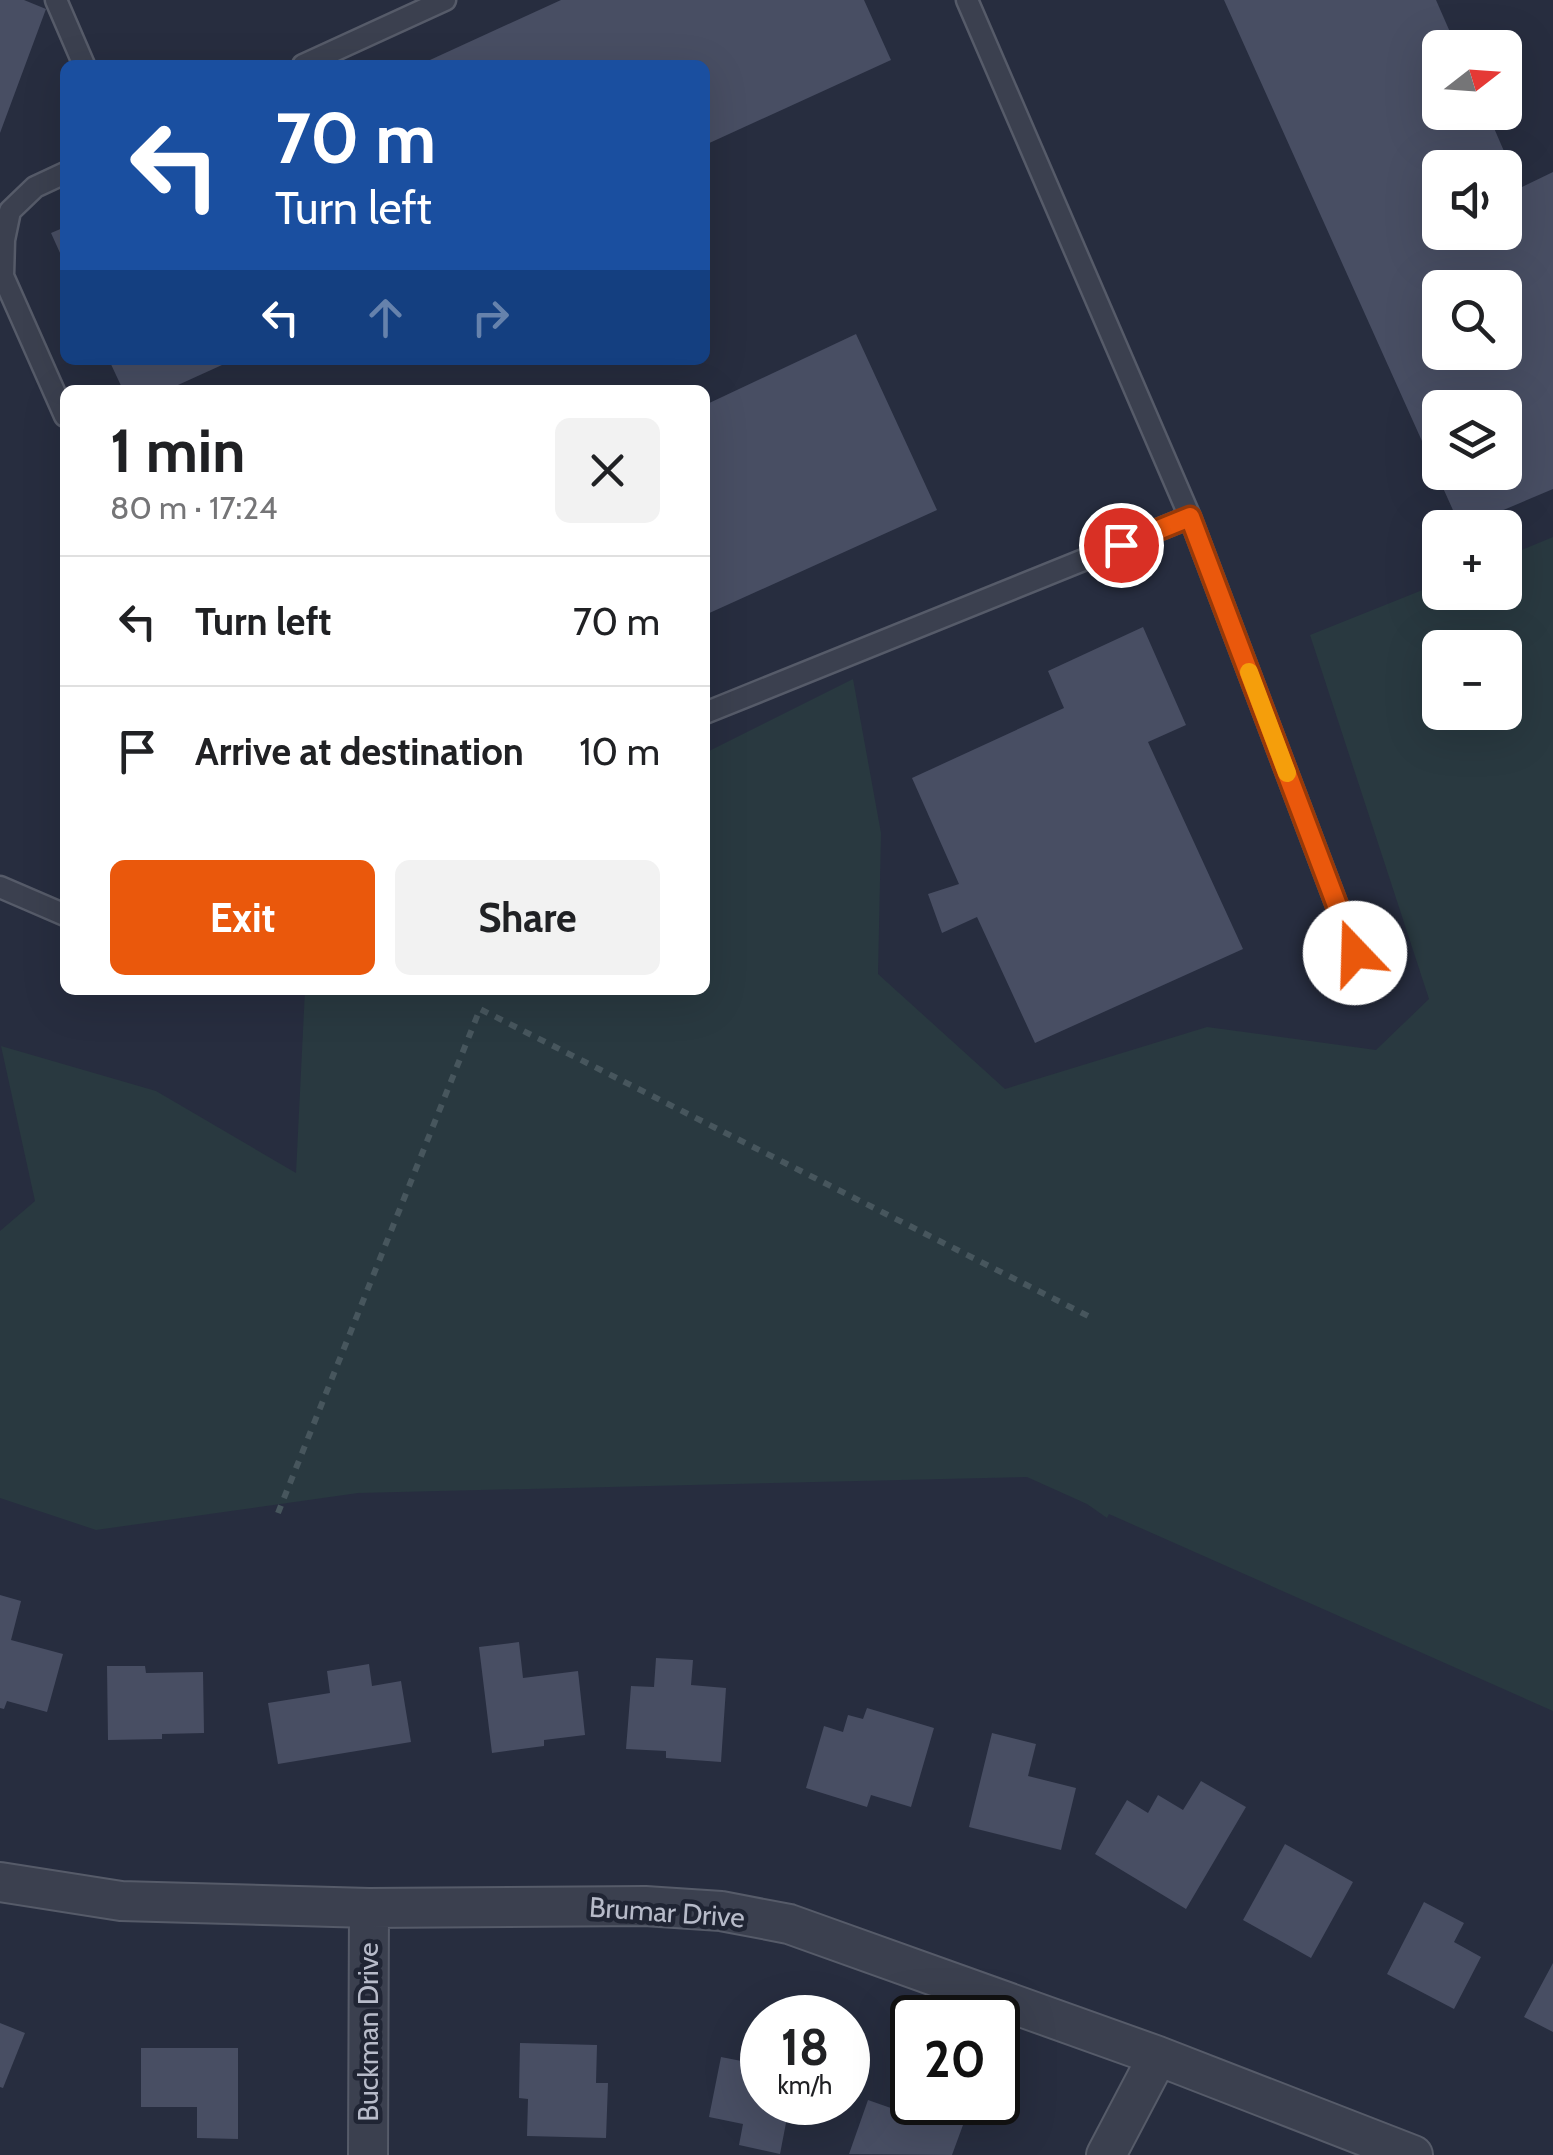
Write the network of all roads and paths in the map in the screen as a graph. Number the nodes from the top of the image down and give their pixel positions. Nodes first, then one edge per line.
1 (56, 0) edge
2 (445, 0) edge
3 (967, 0) edge
4 (82, 60) edge
5 (313, 60) edge
6 (60, 175) edge
7 (60, 405) edge
8 (1190, 517) junction
9 (710, 711) edge
10 (0, 887) edge
11 (60, 913) edge
12 (1355, 953) dead end
13 (1094, 1319) dead end
14 (278, 1513) dead end
15 (0, 1882) edge
16 (370, 1908) junction
17 (1158, 2056) junction
18 (368, 2155) edge
19 (1106, 2155) edge
20 (1413, 2155) edge

1 - 4 lane
2 - 5 lane
3 - 8 lane
6 - 7 lane
8 - 9 lane
8 - 12 lane
10 - 11 lane
13 - 14 path
15 - 16 street, Brumar Drive
16 - 17 street, Brumar Drive
16 - 18 street, Buckman Drive
17 - 19 street
17 - 20 street, Brumar Drive

